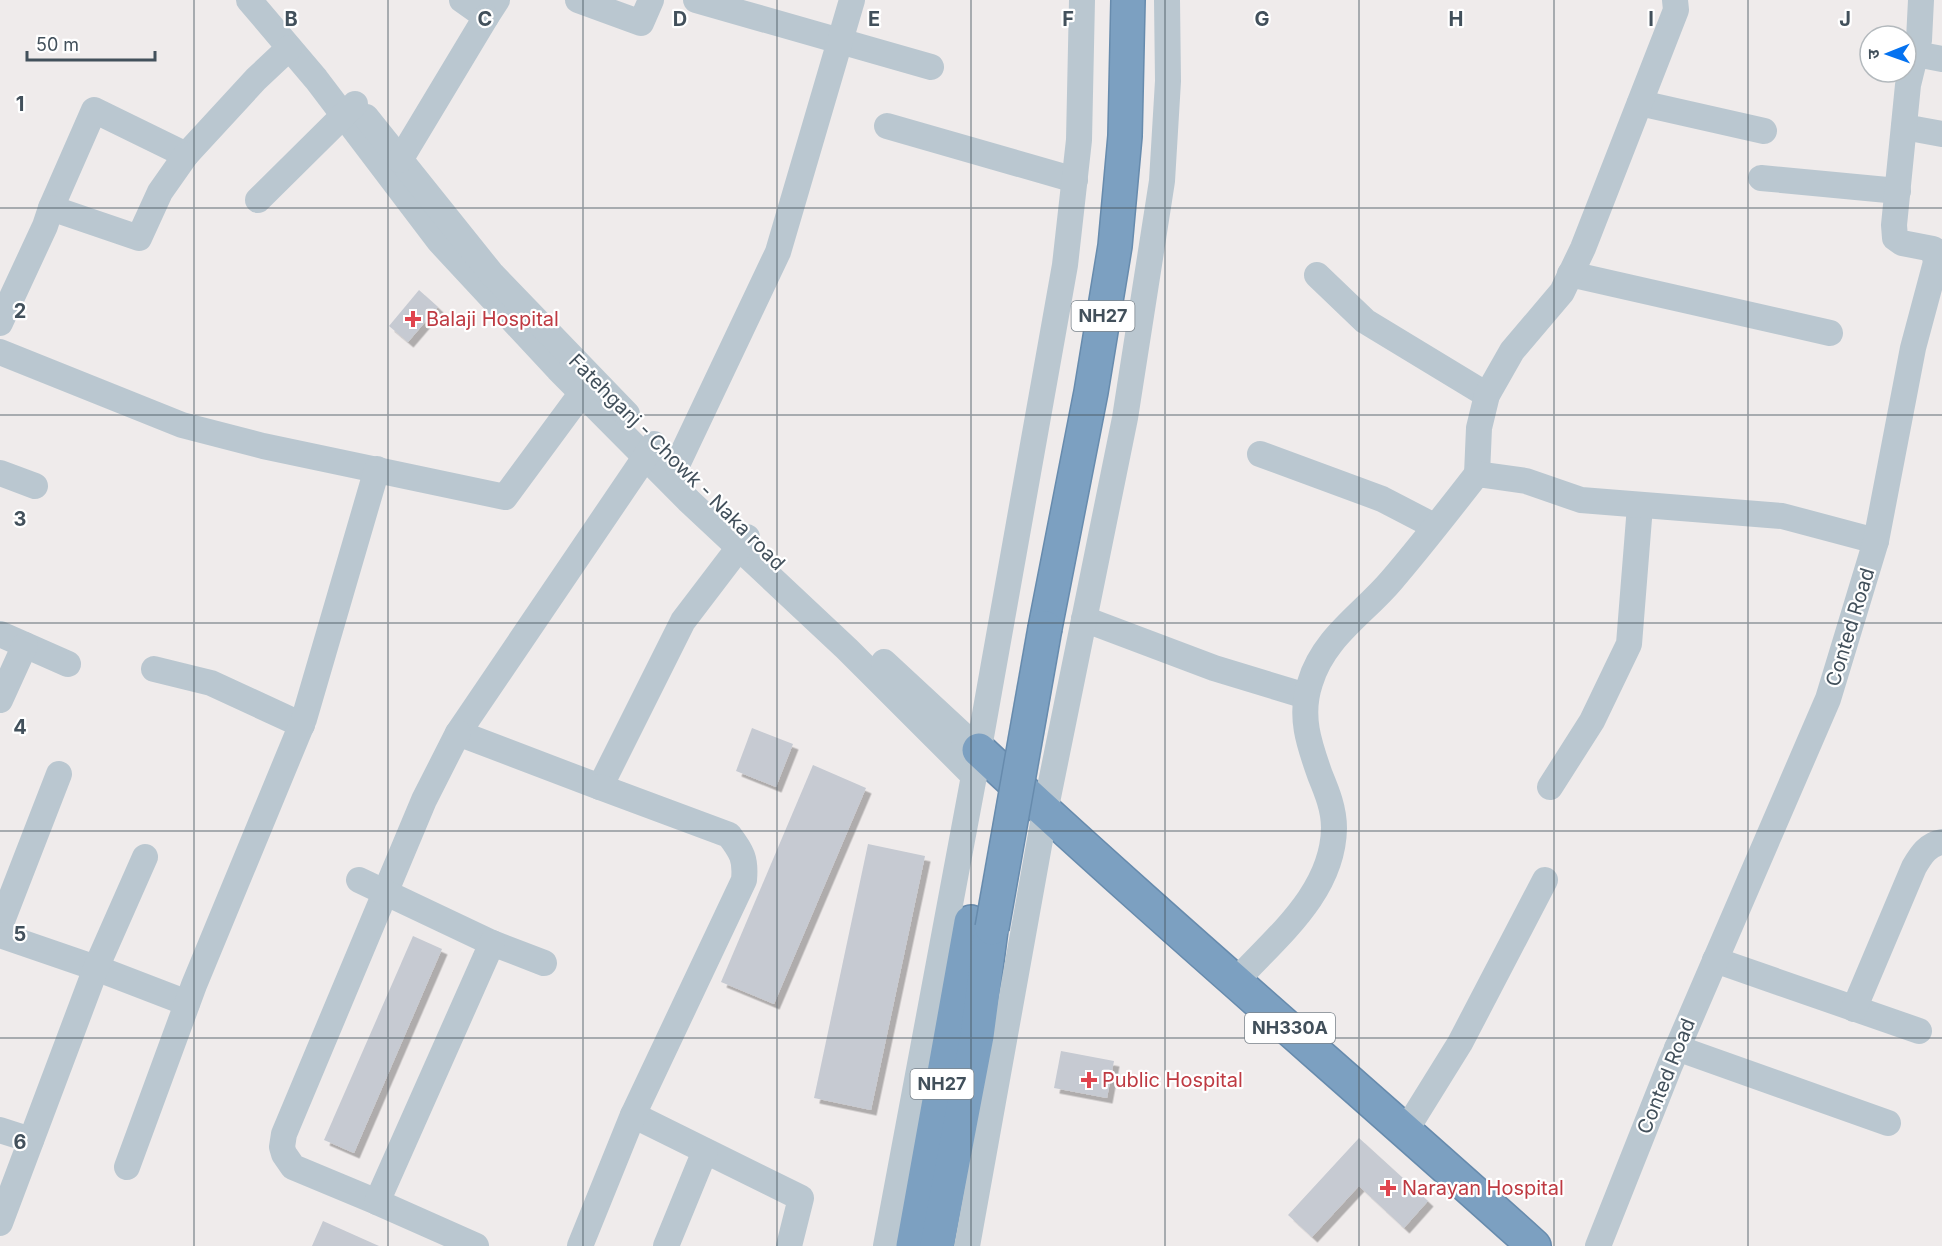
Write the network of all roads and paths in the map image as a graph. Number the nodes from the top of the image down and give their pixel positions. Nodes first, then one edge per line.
1 (249, 0) edge
2 (272, 0) edge
3 (462, 0) edge
4 (578, 0) edge
5 (651, 0) edge
6 (696, 0) edge
7 (852, 0) edge
8 (1082, 0) edge
9 (1107, 0) edge
10 (1128, 0) edge
11 (1167, 0) edge
12 (1675, 0) edge
13 (1921, 0) edge
14 (492, 8) edge
15 (840, 42) junction
16 (1918, 45) edge
17 (289, 48) junction
18 (1918, 54) edge
19 (1942, 59) edge
20 (931, 67) dead end
21 (1908, 84) edge
22 (1640, 103) junction
23 (350, 110) junction
24 (887, 126) dead end
25 (1904, 127) junction
26 (1764, 131) dead end
27 (1942, 134) edge
28 (186, 155) junction
29 (400, 160) junction
30 (1761, 178) dead end
31 (1075, 180) junction
32 (1898, 191) junction
33 (258, 200) dead end
34 (51, 208) junction
35 (1938, 245) edge
36 (1570, 274) junction
37 (1317, 275) dead end
38 (0, 323) edge
39 (1830, 333) dead end
40 (0, 352) edge
41 (587, 386) junction
42 (1487, 395) junction
43 (650, 450) junction
44 (1260, 454) dead end
45 (677, 465) junction
46 (377, 469) junction
47 (0, 473) edge
48 (1477, 474) junction
49 (35, 486) dead end
50 (1640, 506) junction
51 (1434, 526) junction
52 (1876, 541) junction
53 (743, 542) junction
54 (1084, 619) junction
55 (1035, 627) junction
56 (0, 634) edge
57 (25, 645) junction
58 (68, 664) dead end
59 (154, 669) dead end
60 (1306, 696) junction
61 (0, 700) edge
62 (302, 725) junction
63 (458, 733) junction
64 (977, 763) junction
65 (59, 774) dead end
66 (600, 786) junction
67 (1550, 787) dead end
68 (1043, 822) junction
69 (1942, 842) edge
70 (145, 857) dead end
71 (358, 880) dead end
72 (1545, 880) dead end
73 (385, 892) junction
74 (981, 925) junction
75 (0, 926) edge
76 (0, 935) edge
77 (492, 944) junction
78 (1715, 960) junction
79 (544, 963) dead end
80 (96, 968) junction
81 (1236, 981) junction
82 (187, 1004) junction
83 (1854, 1008) junction
84 (1919, 1031) dead end
85 (1677, 1048) junction
86 (633, 1115) junction
87 (1888, 1122) dead end
88 (0, 1130) edge
89 (1406, 1130) junction
90 (31, 1140) junction
91 (705, 1150) junction
92 (127, 1167) dead end
93 (377, 1202) junction
94 (0, 1223) edge
95 (476, 1246) edge
96 (580, 1246) edge
97 (666, 1246) edge
98 (789, 1246) edge
99 (886, 1246) edge
100 (913, 1246) edge
101 (937, 1246) edge
102 (967, 1246) edge
103 (1514, 1246) edge
104 (1534, 1246) edge
105 (1598, 1246) edge

1 - 17 street
2 - 23 street, Fatehganj - Chowk - Naka road
3 - 14 street
4 - 5 street
6 - 15 street
7 - 15 street
8 - 31 street
9 - 55 highway, NH27
10 - 55 highway, NH27
11 - 54 street
12 - 22 street
13 - 16 street, Conted Road
14 - 29 street
15 - 20 street
15 - 45 street
17 - 23 street
17 - 28 street
18 - 19 street
21 - 25 street, Conted Road
22 - 26 street
22 - 36 street
23 - 29 street, Fatehganj - Chowk - Naka road
23 - 33 street
23 - 41 street
24 - 31 street
25 - 27 street
25 - 32 street, Conted Road
28 - 34 street
28 - 34 street
29 - 41 street, Fatehganj - Chowk - Naka road
30 - 32 street
31 - 64 street
32 - 35 street, Conted Road
34 - 38 street
35 - 52 street, Conted Road
36 - 39 street
36 - 42 street
37 - 42 street
40 - 46 street
41 - 43 street
41 - 46 street
42 - 48 street
43 - 45 street, Fatehganj - Chowk - Naka road
43 - 53 street
43 - 63 street
44 - 51 street
45 - 53 street, Fatehganj - Chowk - Naka road
46 - 62 street
47 - 49 street
48 - 50 street
48 - 51 street
50 - 52 street
50 - 67 street
51 - 60 street
52 - 78 street, Conted Road
53 - 64 street, Fatehganj - Chowk - Naka road
53 - 66 street
54 - 60 street
54 - 68 street
55 - 74 highway, NH27, bridge
56 - 57 street
57 - 58 street
57 - 61 street
59 - 62 street
60 - 81 street
62 - 82 street
63 - 66 street
63 - 73 street
64 - 68 highway, Fatehganj - Chowk - Naka road / NH330A
64 - 99 street
65 - 75 street
66 - 86 street
68 - 81 highway, NH330A
68 - 102 street
68 - 103 highway, NH330A
69 - 83 street
70 - 80 street
71 - 73 street
72 - 89 street
73 - 77 street
73 - 93 street
74 - 100 highway, NH27
74 - 101 highway, NH27
76 - 80 street
77 - 79 street
77 - 93 street
78 - 83 street
78 - 85 street, Conted Road
80 - 82 street
80 - 90 street
81 - 89 highway, NH330A
82 - 92 street
83 - 84 street
85 - 87 street
85 - 105 street, Conted Road
86 - 91 street
86 - 96 street
88 - 90 street
89 - 104 highway, NH330A
90 - 94 street
91 - 97 street
91 - 98 street
93 - 95 street

